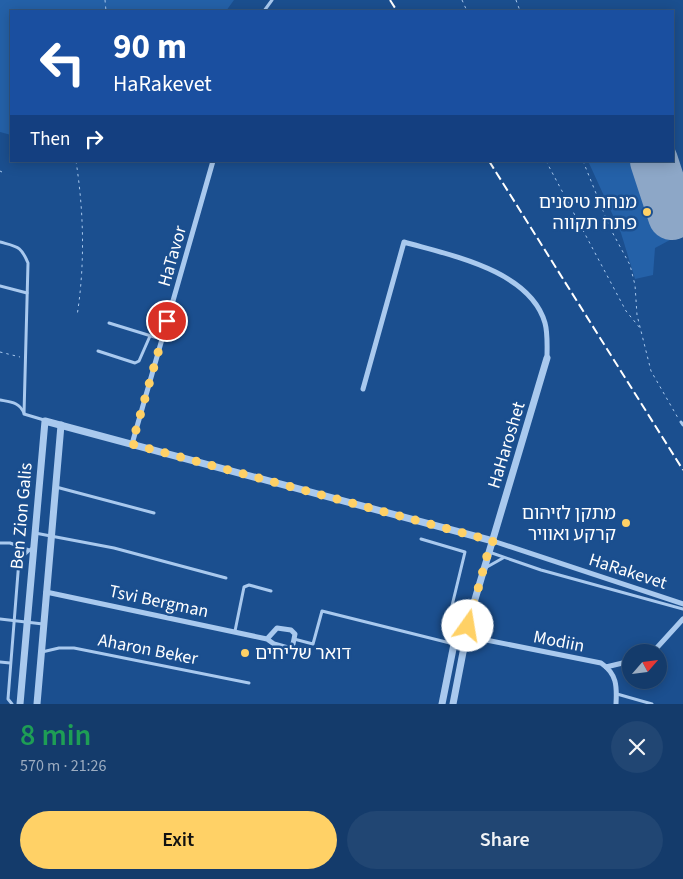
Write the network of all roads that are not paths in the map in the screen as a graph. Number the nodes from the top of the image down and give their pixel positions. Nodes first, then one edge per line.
1 (213, 162) edge
2 (0, 242) edge
3 (0, 286) edge
4 (27, 293) junction
5 (109, 323) dead end
6 (150, 336) junction
7 (162, 339) junction
8 (98, 351) dead end
9 (547, 358) joint
10 (363, 388) dead end
11 (0, 400) edge
12 (24, 414) junction
13 (45, 420) junction
14 (61, 425) junction
15 (132, 444) junction
16 (56, 486) junction
17 (154, 514) dead end
18 (35, 533) junction
19 (51, 535) junction
20 (421, 539) dead end
21 (493, 541) junction
22 (0, 542) edge
23 (32, 548) junction
24 (488, 552) junction
25 (505, 558) junction
26 (482, 573) junction
27 (226, 578) dead end
28 (271, 591) dead end
29 (46, 592) junction
30 (683, 604) edge
31 (683, 609) edge
32 (470, 616) junction
33 (0, 619) edge
34 (683, 619) edge
35 (14, 620) junction
36 (27, 622) junction
37 (43, 624) junction
38 (235, 631) junction
39 (457, 634) junction
40 (466, 636) junction
41 (294, 638) junction
42 (267, 639) junction
43 (454, 644) junction
44 (660, 644) edge
45 (41, 652) junction
46 (0, 662) edge
47 (10, 663) junction
48 (622, 663) edge
49 (606, 667) junction
50 (249, 683) dead end
51 (617, 694) junction
52 (12, 704) edge
53 (20, 704) edge
54 (37, 704) edge
55 (442, 704) edge
56 (453, 704) edge
57 (616, 704) edge
58 (652, 704) edge

1 - 7 street, HaTavor
2 - 4 lane
3 - 4 lane
4 - 12 lane
5 - 6 lane
6 - 7 lane
6 - 8 lane
7 - 15 street, HaTavor
9 - 10 street
9 - 21 street, HaHaroshet
11 - 12 lane
12 - 13 lane
13 - 14 street, HaRakevet
13 - 18 street, Ben Zion Galis
14 - 15 street, HaRakevet
14 - 16 street, Ben Zion Galis
15 - 21 street, HaRakevet
16 - 17 lane
16 - 19 street, Ben Zion Galis
18 - 19 lane
18 - 23 street, Ben Zion Galis
19 - 27 lane
19 - 29 street, Ben Zion Galis
20 - 39 lane
21 - 24 street, HaHaroshet
21 - 30 street, HaRakevet
22 - 23 lane
23 - 35 lane
23 - 36 street, Ben Zion Galis
24 - 25 lane
24 - 26 street, HaHaroshet
25 - 26 lane
25 - 31 lane
26 - 32 street, HaHaroshet
28 - 38 lane
29 - 37 street, Ben Zion Galis
29 - 38 street, Tsvi Bergman
32 - 39 street
32 - 40 street, HaHaroshet
33 - 35 lane
34 - 44 street
35 - 36 lane
35 - 47 lane
36 - 37 lane
36 - 53 street, Ben Zion Galis
37 - 45 street, Ben Zion Galis
38 - 42 street, Tsvi Bergman
39 - 40 lane
39 - 43 street
40 - 49 street, Modiin
40 - 56 street, HaHaroshet
41 - 42 street, Tsvi Bergman
41 - 42 street
41 - 43 lane
43 - 55 street
45 - 50 lane, Aharon Beker
45 - 54 street, Ben Zion Galis
46 - 47 lane
47 - 52 lane
48 - 49 street
49 - 51 street
51 - 57 street
51 - 58 lane

